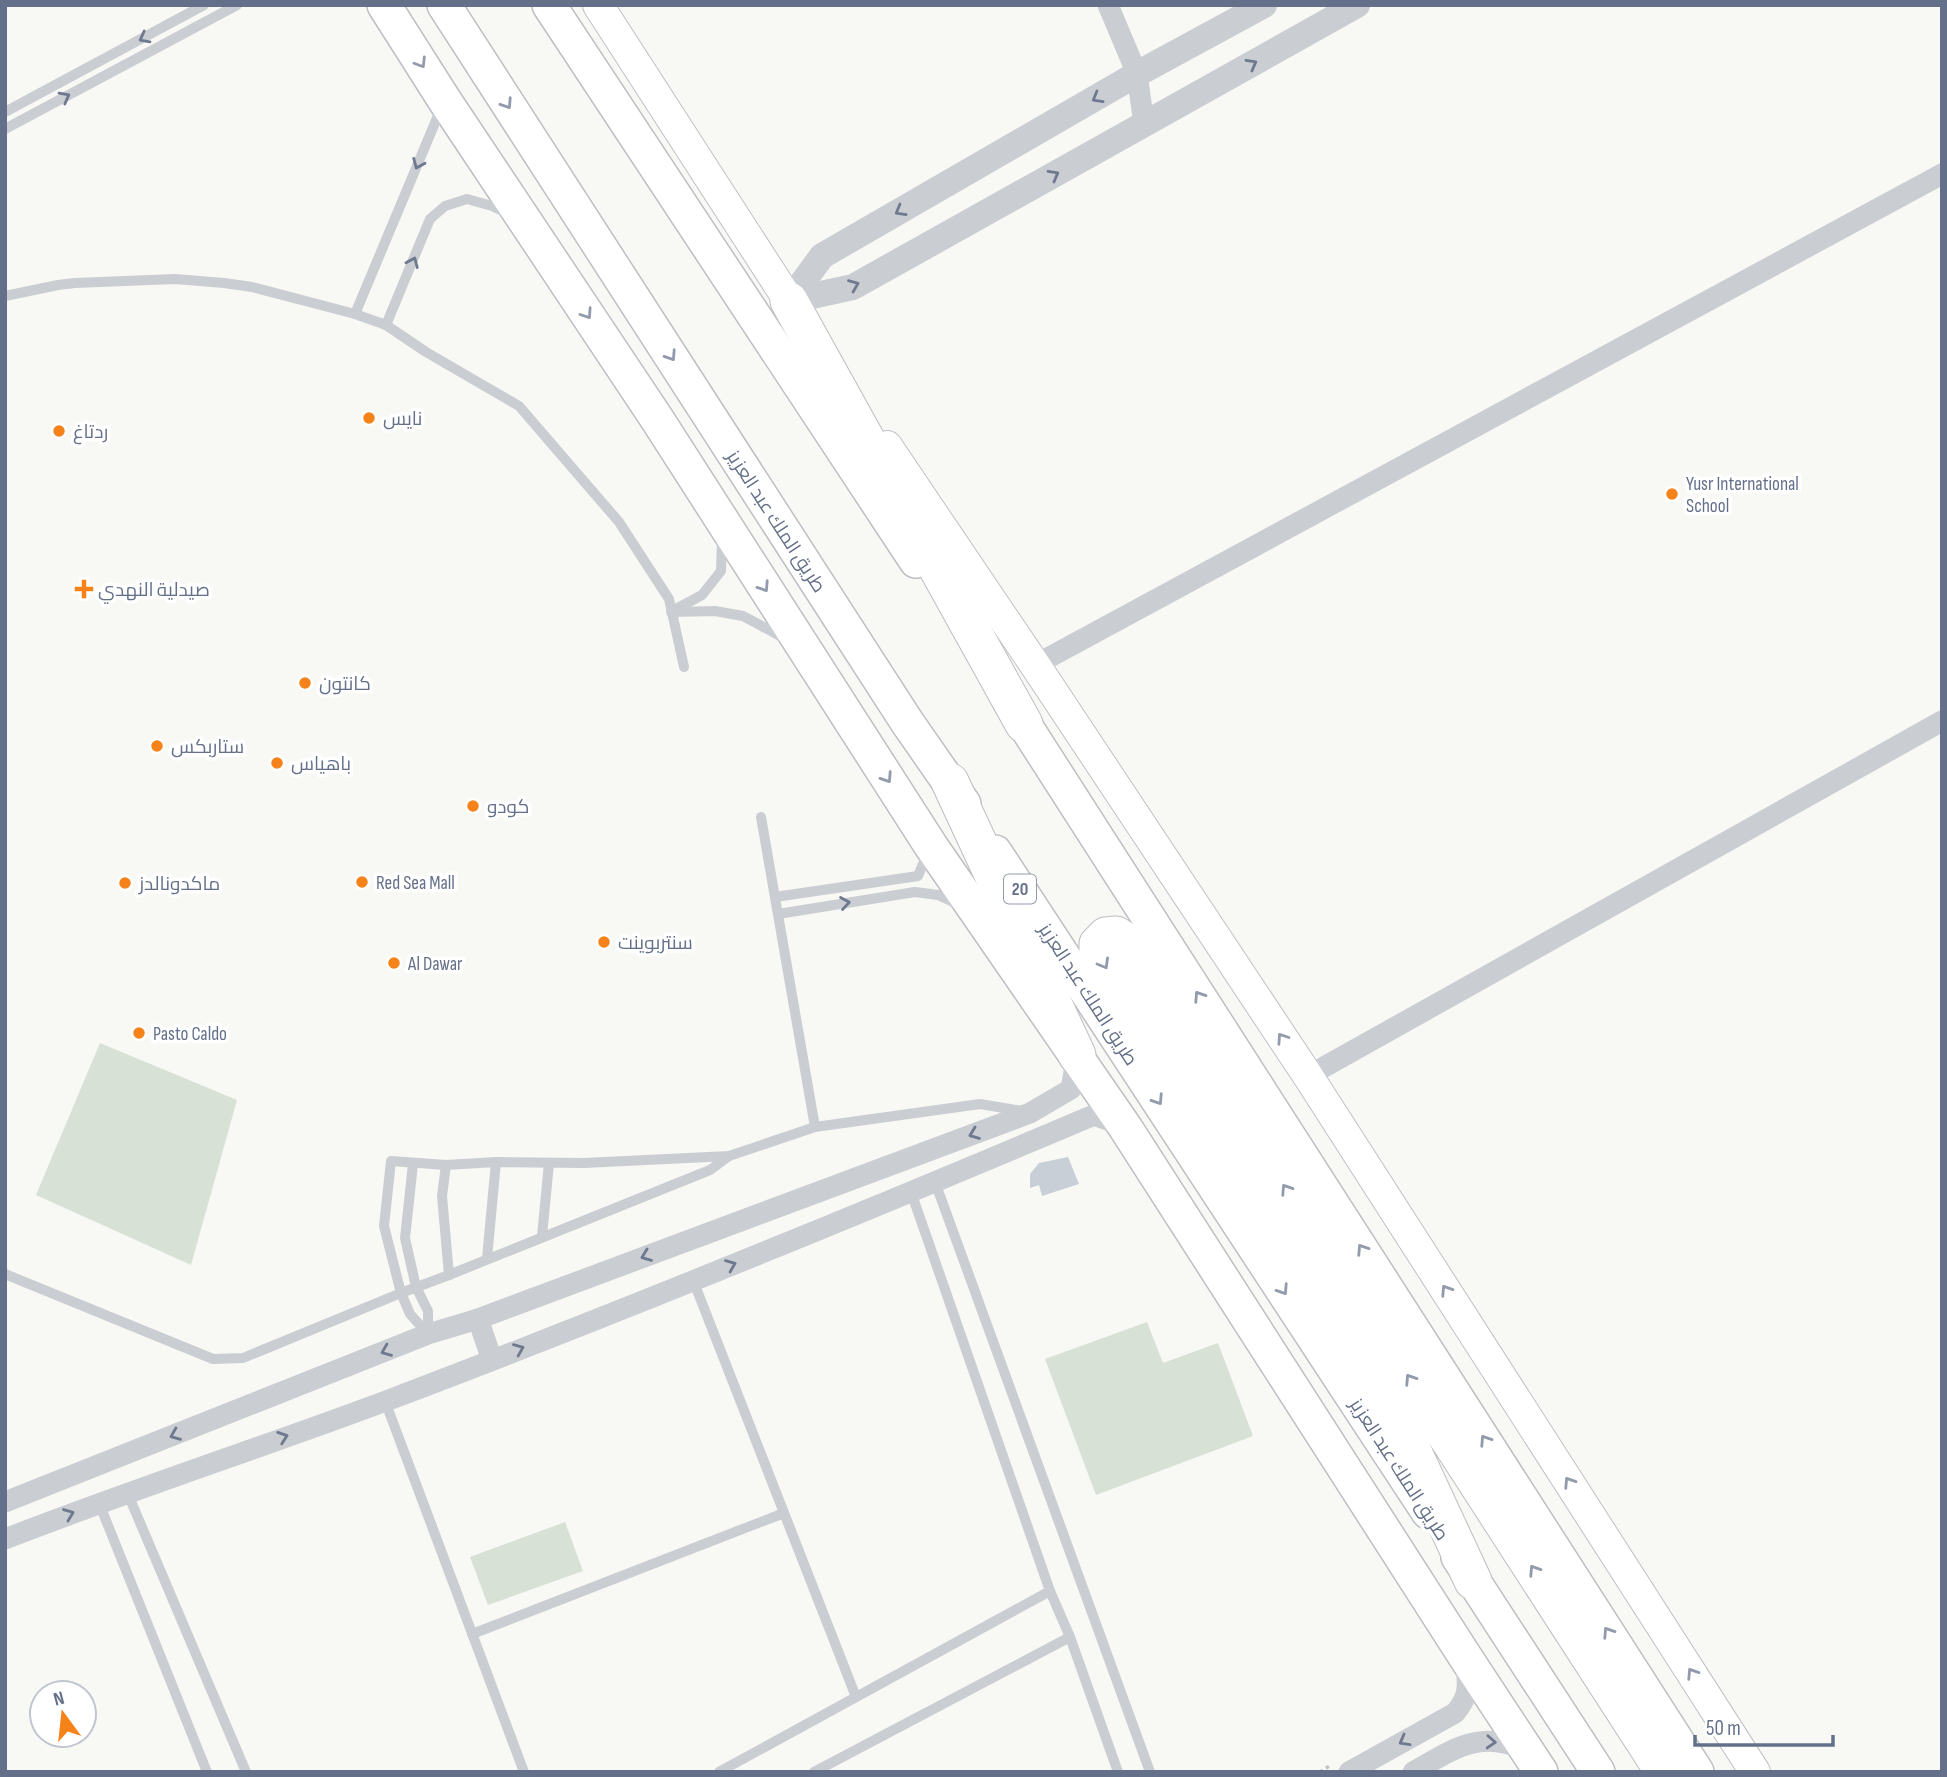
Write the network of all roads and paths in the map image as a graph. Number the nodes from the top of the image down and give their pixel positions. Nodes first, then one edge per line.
1 (204, 5) edge
2 (237, 5) edge
3 (384, 5) edge
4 (444, 5) edge
5 (549, 5) edge
6 (598, 5) edge
7 (1108, 5) edge
8 (1264, 5) edge
9 (1357, 5) edge
10 (1137, 75) junction
11 (445, 101) junction
12 (5, 112) edge
13 (1144, 124) junction
14 (5, 130) edge
15 (1942, 174) edge
16 (559, 273) junction
17 (5, 296) edge
18 (789, 301) junction
19 (355, 314) junction
20 (386, 325) junction
21 (656, 419) junction
22 (722, 521) junction
23 (671, 612) junction
24 (806, 652) junction
25 (1035, 665) junction
26 (684, 667) dead end
27 (1942, 721) edge
28 (907, 722) junction
29 (1024, 724) junction
30 (950, 782) junction
31 (761, 817) dead end
32 (931, 846) junction
33 (775, 897) junction
34 (778, 914) junction
35 (979, 917) junction
36 (1077, 1055) junction
37 (1308, 1076) junction
38 (1030, 1113) junction
39 (815, 1126) junction
40 (1125, 1127) junction
41 (729, 1156) junction
42 (496, 1162) junction
43 (549, 1163) junction
44 (413, 1164) junction
45 (446, 1165) junction
46 (935, 1182) junction
47 (911, 1192) junction
48 (542, 1236) junction
49 (487, 1258) junction
50 (5, 1274) edge
51 (449, 1275) junction
52 (693, 1280) junction
53 (416, 1287) junction
54 (401, 1293) junction
55 (478, 1319) junction
56 (428, 1334) junction
57 (492, 1360) junction
58 (385, 1401) junction
59 (127, 1492) junction
60 (5, 1503) edge
61 (99, 1503) junction
62 (784, 1514) junction
63 (5, 1539) edge
64 (1473, 1581) junction
65 (1050, 1591) junction
66 (472, 1634) junction
67 (1070, 1637) junction
68 (1466, 1658) junction
69 (856, 1697) junction
70 (1440, 1722) junction
71 (1458, 1747) junction
72 (1534, 1760) edge
73 (207, 1772) edge
74 (246, 1772) edge
75 (524, 1772) edge
76 (719, 1772) edge
77 (814, 1772) edge
78 (1118, 1772) edge
79 (1150, 1772) edge
80 (1349, 1772) edge
81 (1413, 1772) edge
82 (1598, 1772) edge
83 (1664, 1772) edge
84 (1697, 1772) edge
85 (1755, 1772) edge

1 -> 12 lane
14 -> 2 lane
3 -> 11 main road
4 -> 28 main road, طريق الملك عبد العزيز / 20
5 - 29 main road
6 - 18 main road
7 - 10 street
8 - 10 street
13 -> 9 street
10 - 13 street
10 -> 18 street
11 - 16 main road
11 -> 19 lane
18 -> 13 street
15 - 25 street
20 -> 16 lane
16 -> 21 main road
17 - 19 lane
18 - 25 main road
18 - 29 highway
19 - 20 lane
20 - 23 lane
21 - 22 main road
21 - 28 main road
22 - 23 lane
22 -> 24 main road
23 - 24 lane
23 - 26 lane
24 -> 32 main road
37 -> 25 main road
27 - 37 street
28 - 30 main road, طريق الملك عبد العزيز / 20
84 -> 29 main road
30 - 36 highway
30 -> 64 main road, طريق الملك عبد العزيز / 20
31 - 33 lane
32 - 33 lane
32 - 35 main road
33 - 34 lane
34 -> 35 lane
34 - 39 lane
35 - 36 main road
36 - 38 street
36 - 40 main road
85 -> 37 main road
38 - 39 lane
38 -> 55 street
39 - 41 lane
40 - 46 street
40 - 68 main road
41 - 43 lane
41 - 48 lane
42 - 43 lane
42 - 45 lane
42 - 49 lane
43 - 48 lane
44 - 45 lane
44 - 53 lane
44 - 54 lane
45 - 51 lane
46 - 47 street
46 - 79 lane
52 -> 47 street
47 - 65 lane
48 - 49 lane
49 - 51 lane
50 - 54 lane
51 - 53 lane
57 -> 52 street
52 - 62 lane
53 - 54 lane
53 - 56 lane
54 - 56 lane
55 - 56 street
55 - 57 street
56 -> 60 street
57 - 58 street
59 -> 58 street
58 - 66 lane
59 - 61 street
59 - 74 lane
63 -> 61 street
61 - 73 lane
62 - 66 lane
62 - 69 lane
64 - 82 main road, طريق الملك عبد العزيز / 20
83 -> 64 highway
65 - 67 lane
65 - 69 lane
66 - 75 lane
67 - 77 lane
67 - 78 lane
68 - 70 street
68 - 72 main road
69 - 76 lane
70 - 71 street
70 -> 80 street
71 -> 72 street
71 - 81 street

